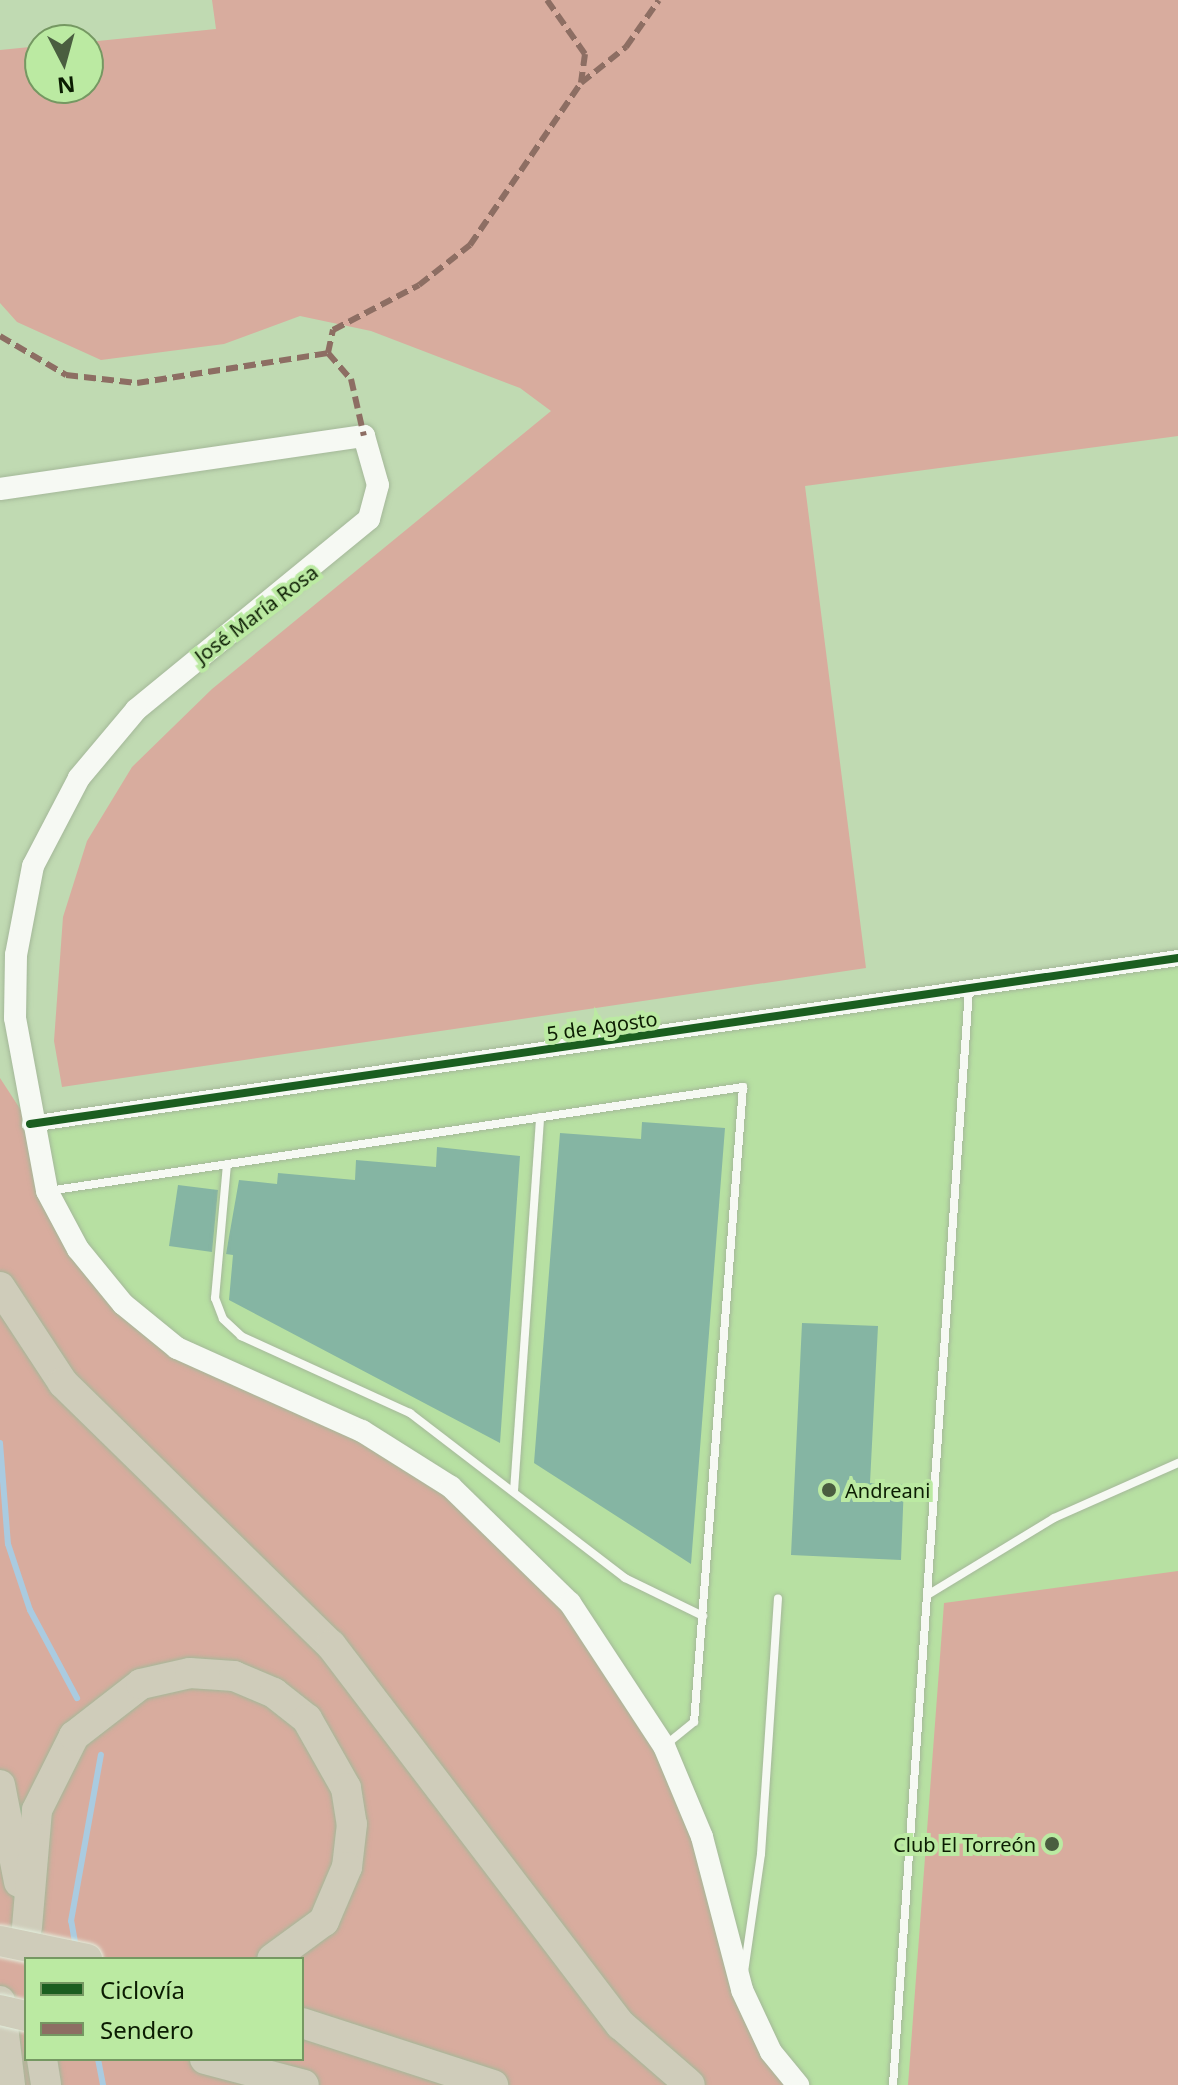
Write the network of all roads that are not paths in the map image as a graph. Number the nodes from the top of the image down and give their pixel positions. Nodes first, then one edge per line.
1 (0, 489) edge
2 (1178, 958) edge
3 (969, 990) junction
4 (540, 1117) junction
5 (30, 1124) junction
6 (227, 1164) junction
7 (47, 1191) junction
8 (0, 1287) edge
9 (1178, 1463) edge
10 (514, 1491) junction
11 (929, 1594) junction
12 (778, 1599) dead end
13 (703, 1616) junction
14 (664, 1746) junction
15 (0, 1785) edge
16 (27, 1927) junction
17 (0, 1941) edge
18 (31, 1957) edge
19 (77, 1957) edge
20 (275, 1957) edge
21 (742, 1990) junction
22 (0, 2001) edge
23 (0, 2010) edge
24 (24, 2016) edge
25 (304, 2024) edge
26 (42, 2061) edge
27 (213, 2061) edge
28 (10, 2085) edge
29 (46, 2085) edge
30 (304, 2085) edge
31 (493, 2085) edge
32 (690, 2085) edge
33 (798, 2085) edge
34 (893, 2085) edge

1 - 5 main road, José María Rosa
2 - 3 street, 5 de Agosto
3 - 5 street, 5 de Agosto
3 - 11 lane
4 - 6 lane
4 - 10 lane
4 - 13 lane
5 - 7 main road
6 - 7 lane
6 - 10 lane
7 - 14 main road
8 - 32 highway
9 - 11 lane
10 - 13 lane
11 - 34 lane
12 - 21 lane
13 - 14 lane
14 - 21 main road
15 - 16 highway
16 - 18 highway
16 - 20 highway
17 - 19 highway, bridge
21 - 33 main road
22 - 28 highway
23 - 24 highway, bridge
25 - 31 highway
26 - 29 highway
27 - 30 highway

